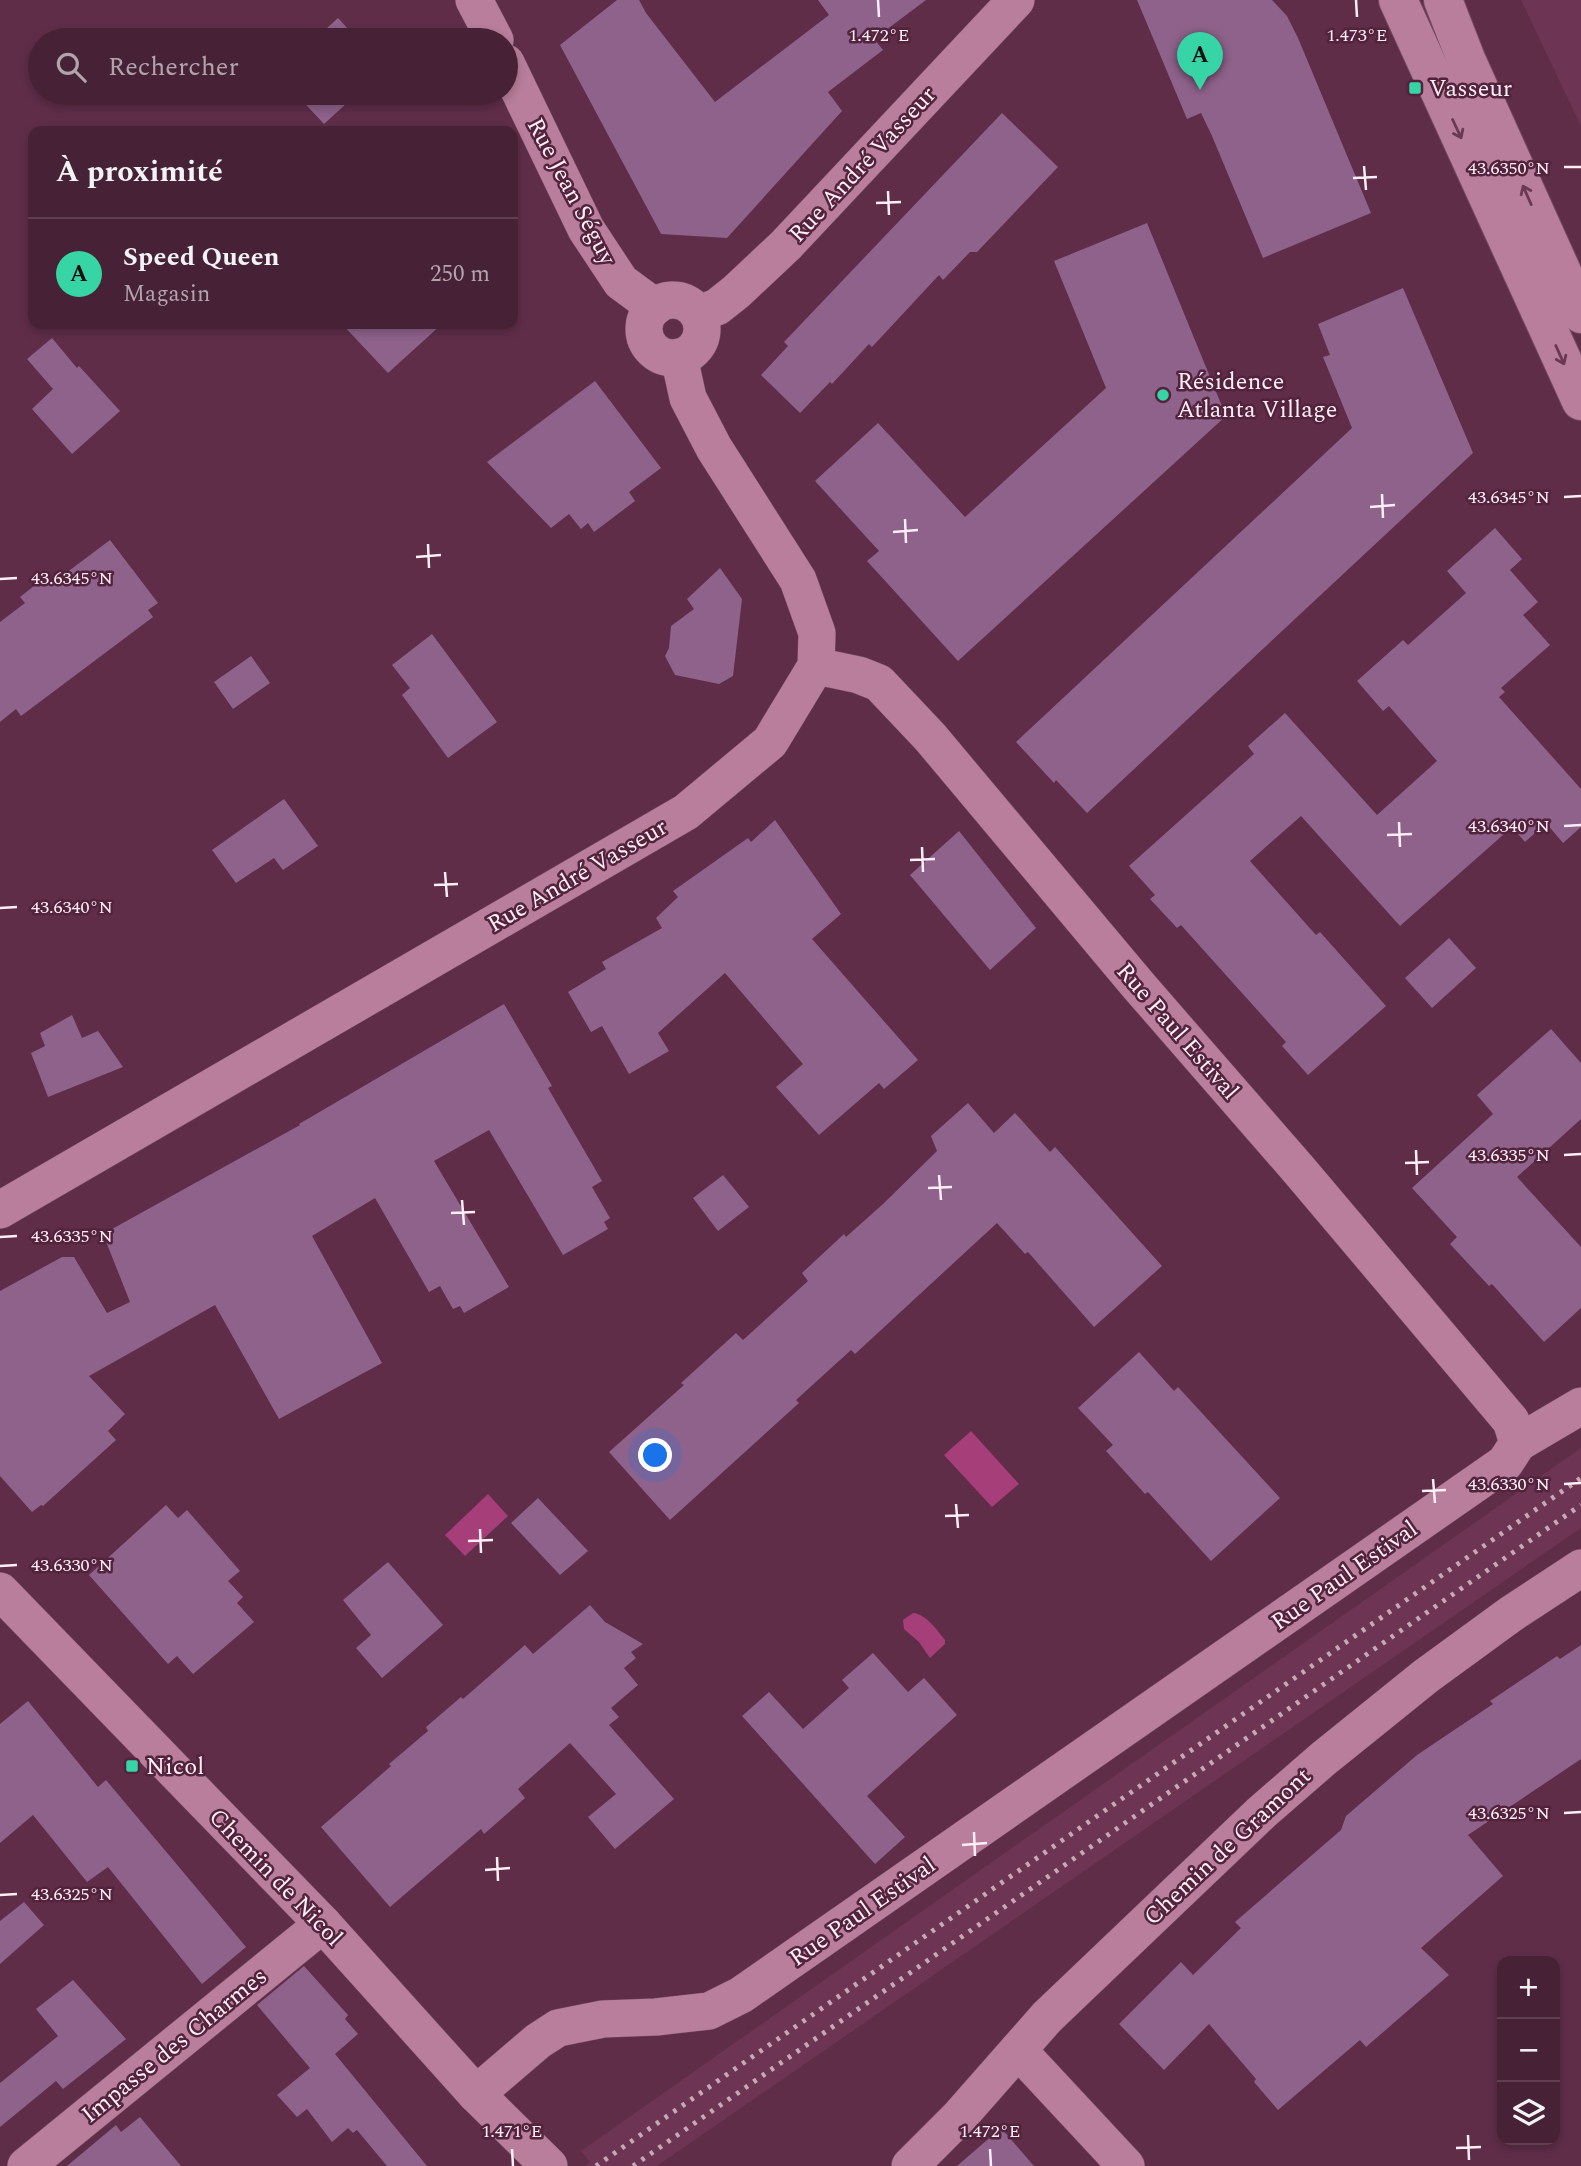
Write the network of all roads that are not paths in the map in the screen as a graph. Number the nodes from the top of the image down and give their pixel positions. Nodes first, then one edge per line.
1 (474, 0) edge
2 (1016, 0) edge
3 (1398, 0) edge
4 (1443, 0) edge
5 (489, 28) edge
6 (518, 88) edge
7 (655, 307) junction
8 (698, 314) junction
9 (1581, 314) edge
10 (679, 357) junction
11 (1581, 401) edge
12 (816, 666) junction
13 (0, 1210) edge
14 (1581, 1406) edge
15 (1518, 1443) junction
16 (1581, 1568) edge
17 (7, 1612) edge
18 (323, 1924) junction
19 (1018, 2050) junction
20 (476, 2094) junction
21 (26, 2166) edge
22 (549, 2166) edge
23 (910, 2166) edge
24 (1126, 2166) edge

1 - 5 street
2 - 8 street, Rue André Vasseur
3 -> 11 main road
9 -> 4 main road
6 - 7 street, Rue Jean Séguy
7 - 8 street
7 - 10 street
8 - 10 street
10 - 12 street
12 - 13 street, Rue André Vasseur
12 - 15 street, Rue Paul Estival
14 - 15 street
15 - 20 street, Rue Paul Estival
16 - 19 street, Chemin de Gramont
17 - 18 street, Chemin de Nicol
18 - 20 street, Chemin de Nicol
18 - 21 street, Impasse des Charmes
19 - 23 street, Chemin de Gramont
19 - 24 street
20 - 22 street, Chemin de Nicol

